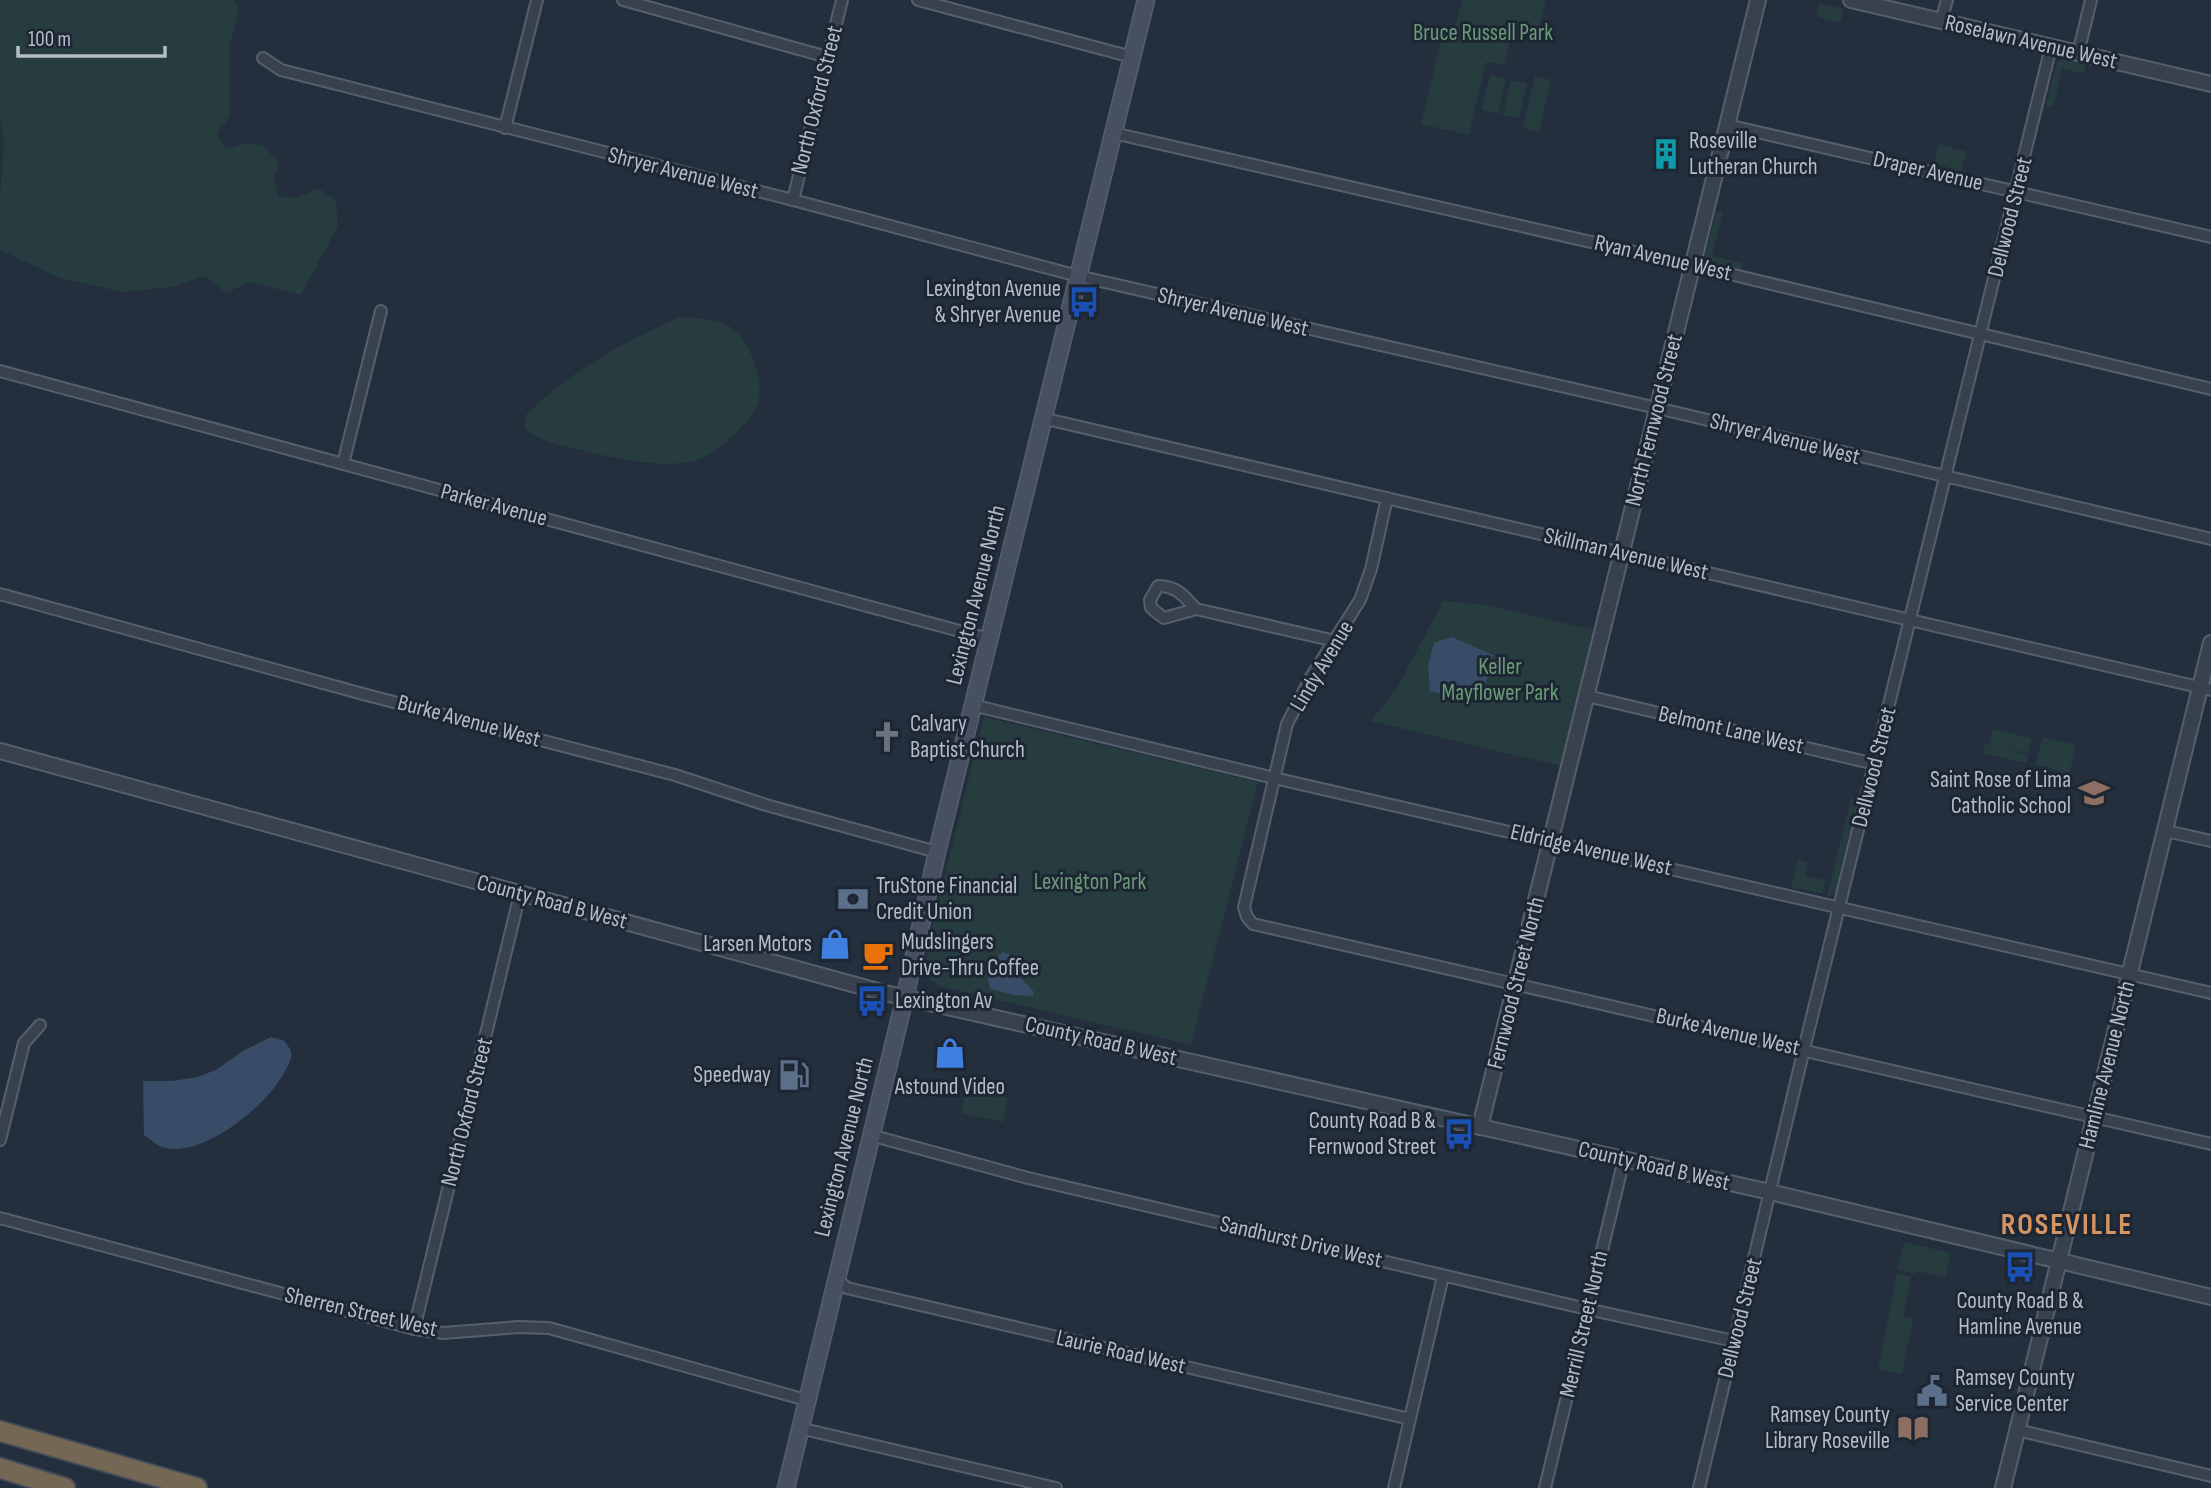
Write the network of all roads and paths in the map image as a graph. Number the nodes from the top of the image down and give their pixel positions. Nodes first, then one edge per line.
1 (537, 0) edge
2 (623, 0) edge
3 (842, 0) edge
4 (918, 0) edge
5 (1146, 0) edge
6 (1758, 0) edge
7 (1851, 0) edge
8 (1947, 0) edge
9 (2091, 0) edge
10 (1941, 21) junction
11 (2051, 47) junction
12 (2078, 54) junction
13 (827, 57) junction
14 (1132, 57) junction
15 (263, 58) dead end
16 (2211, 83) edge
17 (1727, 125) junction
18 (505, 128) junction
19 (1113, 134) junction
20 (2016, 192) junction
21 (793, 200) junction
22 (2211, 237) edge
23 (1692, 265) junction
24 (1078, 276) junction
25 (381, 311) dead end
26 (1982, 335) junction
27 (0, 371) edge
28 (2211, 389) edge
29 (1657, 408) junction
30 (1041, 418) junction
31 (343, 464) junction
32 (1946, 478) junction
33 (1387, 498) junction
34 (2211, 539) edge
35 (1622, 553) junction
36 (0, 594) edge
37 (1196, 609) dead end
38 (1911, 621) junction
39 (989, 639) junction
40 (1335, 641) junction
41 (2211, 643) edge
42 (2206, 689) edge
43 (1587, 696) junction
44 (972, 705) junction
45 (0, 751) edge
46 (1875, 764) junction
47 (1274, 778) junction
48 (2166, 831) junction
49 (1551, 840) junction
50 (2211, 841) edge
51 (937, 852) junction
52 (520, 894) junction
53 (1839, 907) junction
54 (1247, 917) joint
55 (2130, 974) junction
56 (1516, 984) junction
57 (2211, 993) edge
58 (905, 997) junction
59 (40, 1026) dead end
60 (1804, 1049) junction
61 (2094, 1116) junction
62 (1480, 1127) junction
63 (870, 1135) junction
64 (0, 1140) edge
65 (2211, 1144) edge
66 (1624, 1159) junction
67 (1770, 1192) junction
68 (0, 1218) edge
69 (2058, 1260) junction
70 (1443, 1276) junction
71 (835, 1278) junction
72 (2211, 1297) edge
73 (1587, 1309) junction
74 (414, 1329) junction
75 (1734, 1341) junction
76 (806, 1400) junction
77 (1410, 1419) junction
78 (799, 1428) junction
79 (2017, 1430) junction
80 (0, 1431) edge
81 (0, 1468) edge
82 (2211, 1476) edge
83 (65, 1488) edge
84 (197, 1488) edge
85 (786, 1488) edge
86 (1056, 1488) edge
87 (1394, 1488) edge
88 (1545, 1488) edge
89 (1699, 1488) edge
90 (2003, 1488) edge

1 - 18 street
2 - 13 street
3 - 13 street, North Oxford Street
4 - 14 street
5 - 14 main road, Lexington Avenue North
6 - 17 street, North Fernwood Street
7 - 10 street, Roselawn Avenue West
8 - 10 street
9 - 12 street
10 - 11 street, Roselawn Avenue West
11 - 12 street, Roselawn Avenue West
11 - 20 street, Dellwood Street
12 - 16 street, Roselawn Avenue West
13 - 21 street, North Oxford Street
14 - 19 main road, Lexington Avenue North
15 - 18 street, Shryer Avenue West
17 - 20 street, Draper Avenue
17 - 23 street, North Fernwood Street
18 - 21 street, Shryer Avenue West
19 - 23 street, Ryan Avenue West
19 - 24 main road, Lexington Avenue North
20 - 22 street, Draper Avenue
20 - 26 street, Dellwood Street
21 - 24 street, Shryer Avenue West
23 - 26 street, Ryan Avenue West
23 - 29 street, North Fernwood Street
24 - 29 street, Shryer Avenue West
24 - 30 main road, Lexington Avenue North
25 - 31 street
26 - 28 street, Ryan Avenue West
26 - 32 street, Dellwood Street
27 - 31 street, Parker Avenue
29 - 32 street, Shryer Avenue West
29 - 35 street, North Fernwood Street
30 - 33 street, Skillman Avenue West
30 - 39 main road, Lexington Avenue North
31 - 39 street, Parker Avenue
32 - 34 street, Shryer Avenue West
32 - 38 street, Dellwood Street
33 - 35 street, Skillman Avenue West
33 - 40 street, Lindy Avenue
35 - 38 street, Skillman Avenue West
35 - 43 street, North Fernwood Street
36 - 51 street, Burke Avenue West
37 - 40 street
38 - 42 street, Skillman Avenue West
38 - 46 street, Dellwood Street
39 - 44 main road, Lexington Avenue North
40 - 47 street, Lindy Avenue
41 - 42 street, Hamline Avenue North
42 - 48 street, Hamline Avenue North
43 - 46 street, Belmont Lane West
43 - 49 street, North Fernwood Street
44 - 47 street, Eldridge Avenue West
44 - 51 main road, Lexington Avenue North
45 - 52 street, County Road B West
46 - 53 street, Dellwood Street
47 - 49 street, Eldridge Avenue West
47 - 54 street, Lindy Avenue
48 - 50 street
48 - 55 street, Hamline Avenue North
49 - 53 street, Eldridge Avenue West
49 - 56 street, Fernwood Street North
51 - 58 main road, Lexington Avenue North
52 - 58 street, County Road B West
52 - 74 street, North Oxford Street
53 - 55 street, Eldridge Avenue West
53 - 60 street, Dellwood Street
54 - 56 street, Burke Avenue West
55 - 57 street, Eldridge Avenue West
55 - 61 street, Hamline Avenue North
56 - 60 street, Burke Avenue West
56 - 62 street, Fernwood Street North
58 - 62 street, County Road B West
58 - 63 main road, Lexington Avenue North
59 - 64 street
60 - 61 street, Burke Avenue West
60 - 67 street, Dellwood Street
61 - 65 street, Burke Avenue West
61 - 69 street, Hamline Avenue North
62 - 66 street, County Road B West
63 - 70 street, Sandhurst Drive West
63 - 71 main road, Lexington Avenue North
66 - 67 street, County Road B West
66 - 73 street, Merrill Street North
67 - 69 street, County Road B West
67 - 75 street, Dellwood Street
68 - 74 street, Sherren Street West
69 - 72 street, County Road B West
69 - 79 street, Hamline Avenue North
70 - 73 street, Sandhurst Drive West
70 - 77 street
71 - 76 main road, Lexington Avenue North
71 - 77 street, Laurie Road West
73 - 75 street, Sandhurst Drive West
73 - 88 street, Merrill Street North
74 - 76 street, Sherren Street West
75 - 89 street, Dellwood Street
76 - 78 main road, Lexington Avenue North
77 - 87 street
78 - 85 main road, Lexington Avenue North
78 - 86 street
79 - 82 street
79 - 90 street, Hamline Avenue North
80 - 84 highway
81 - 83 highway

